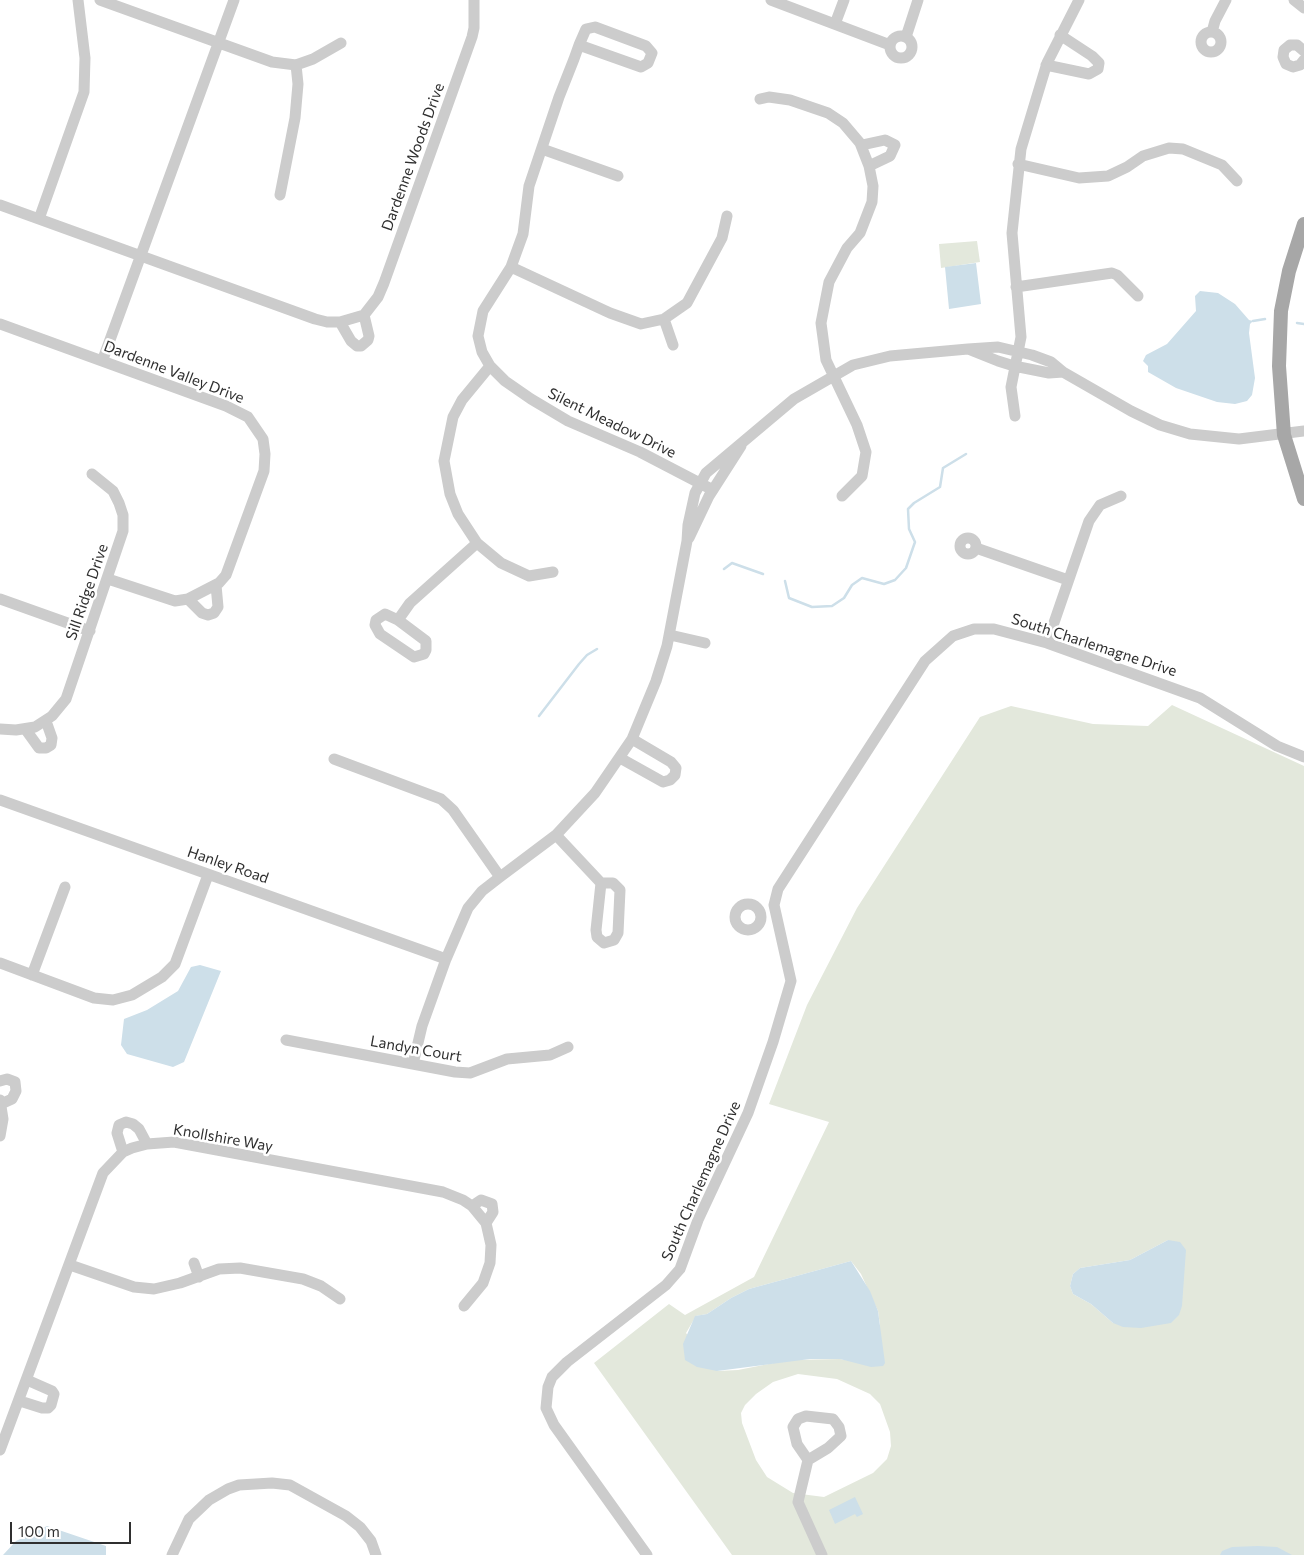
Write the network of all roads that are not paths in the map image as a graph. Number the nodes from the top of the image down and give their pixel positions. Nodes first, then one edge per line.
1 (100, 0) edge
2 (234, 0) edge
3 (771, 0) edge
4 (844, 0) edge
5 (918, 0) edge
6 (1079, 0) edge
7 (1226, 0) edge
8 (1294, 0) edge
9 (82, 1) edge
10 (476, 1) edge
11 (1304, 8) edge
12 (835, 24) junction
13 (1212, 32) dead end
14 (1060, 35) junction
15 (906, 37) junction
16 (218, 43) junction
17 (341, 43) dead end
18 (579, 45) junction
19 (890, 45) junction
20 (296, 65) junction
21 (1046, 65) junction
22 (760, 99) dead end
23 (862, 146) junction
24 (542, 149) junction
25 (1018, 164) junction
26 (869, 166) junction
27 (618, 176) dead end
28 (1237, 181) dead end
29 (280, 195) dead end
30 (0, 205) edge
31 (727, 216) dead end
32 (39, 219) junction
33 (1302, 234) edge
34 (140, 256) junction
35 (511, 267) junction
36 (1016, 287) junction
37 (1138, 296) dead end
38 (364, 315) junction
39 (664, 319) junction
40 (340, 322) junction
41 (0, 324) edge
42 (673, 345) dead end
43 (968, 348) junction
44 (1019, 352) junction
45 (102, 359) junction
46 (490, 366) junction
47 (1014, 366) junction
48 (1063, 372) junction
49 (834, 376) junction
50 (1015, 416) dead end
51 (1304, 431) edge
52 (1284, 434) junction
53 (744, 442) junction
54 (92, 474) dead end
55 (700, 483) junction
56 (713, 490) junction
57 (842, 496) dead end
58 (1121, 496) dead end
59 (1304, 499) edge
60 (687, 541) junction
61 (477, 543) junction
62 (976, 548) dead end
63 (553, 572) dead end
64 (108, 579) junction
65 (1068, 580) junction
66 (216, 585) junction
67 (0, 599) edge
68 (188, 599) junction
69 (398, 620) dead end
70 (90, 631) junction
71 (670, 635) junction
72 (705, 643) dead end
73 (1047, 643) junction
74 (46, 721) junction
75 (0, 729) edge
76 (26, 730) junction
77 (632, 739) junction
78 (1304, 757) edge
79 (620, 758) junction
80 (334, 759) dead end
81 (0, 800) edge
82 (556, 835) junction
83 (208, 875) junction
84 (500, 877) junction
85 (601, 883) junction
86 (65, 887) dead end
87 (776, 915) junction
88 (761, 916) dead end
89 (446, 959) junction
90 (0, 963) edge
91 (32, 975) junction
92 (286, 1040) dead end
93 (568, 1046) dead end
94 (414, 1064) junction
95 (0, 1081) edge
96 (1, 1102) edge
97 (0, 1136) edge
98 (147, 1144) junction
99 (123, 1152) junction
100 (472, 1206) junction
101 (486, 1223) junction
102 (194, 1263) dead end
103 (70, 1265) junction
104 (199, 1277) junction
105 (340, 1299) dead end
106 (464, 1306) dead end
107 (27, 1380) junction
108 (20, 1401) junction
109 (0, 1450) edge
110 (808, 1460) dead end
111 (172, 1555) edge
112 (376, 1555) edge
113 (647, 1555) edge
114 (822, 1555) edge

1 - 16 street
2 - 16 street
3 - 12 street
4 - 12 street
5 - 15 street
6 - 14 street
7 - 13 street
8 - 11 street
9 - 32 street
10 - 38 street, Dardenne Woods Drive
12 - 19 street
14 - 21 street
14 - 21 street
15 - 19 street
15 - 19 street
16 - 20 street
16 - 34 street
17 - 20 street
18 - 18 street, Silent Meadow Drive
18 - 24 street, Silent Meadow Drive
20 - 29 street
21 - 25 street
22 - 23 street
23 - 26 street
23 - 26 street
24 - 27 street
24 - 35 street, Silent Meadow Drive
25 - 28 street
25 - 36 street
26 - 49 street
30 - 32 street
31 - 39 street
32 - 34 street
33 - 52 main road
34 - 40 street
34 - 45 street
35 - 39 street
35 - 46 street, Silent Meadow Drive
36 - 37 street
36 - 44 street
38 - 40 street
38 - 40 street
39 - 42 street
41 - 45 street, Dardenne Valley Drive
43 - 44 street
43 - 47 street
43 - 49 street
44 - 47 street
44 - 48 street
45 - 66 street, Dardenne Valley Drive
46 - 55 street, Silent Meadow Drive
46 - 61 street
47 - 48 street
47 - 50 street
48 - 52 street
49 - 53 street
49 - 57 street
51 - 52 street
52 - 59 main road
53 - 55 street
53 - 56 street
54 - 64 street, Sill Ridge Drive
55 - 56 street, Silent Meadow Drive
55 - 60 street
56 - 60 street
58 - 65 street
60 - 71 street
61 - 63 street
61 - 69 street
62 - 65 street
64 - 68 street, Dardenne Valley Drive
64 - 70 street, Sill Ridge Drive
65 - 73 street
66 - 68 street, Dardenne Valley Drive
66 - 68 street
67 - 70 street
70 - 74 street, Sill Ridge Drive
71 - 72 street
71 - 77 street
73 - 78 street, South Charlemagne Drive
73 - 87 street, South Charlemagne Drive
74 - 76 street, Sill Ridge Drive
74 - 76 street
75 - 76 street, Sill Ridge Drive
77 - 79 street
77 - 79 street
79 - 82 street
80 - 84 street
81 - 83 street, Hanley Road
82 - 84 street
82 - 85 street
83 - 89 street, Hanley Road
83 - 91 street
84 - 89 street
85 - 85 street
86 - 91 street
87 - 88 street
87 - 113 street, South Charlemagne Drive
89 - 94 street
90 - 91 street
92 - 94 street, Landyn Court
93 - 94 street, Landyn Court
95 - 96 street
96 - 97 street
98 - 99 street, Knollshire Way
98 - 99 street
98 - 100 street, Knollshire Way
99 - 103 street, Knollshire Way
100 - 101 street, Knollshire Way
100 - 101 street, Knollshire Way
101 - 106 street, Knollshire Way
102 - 104 street
103 - 104 street
103 - 107 street, Knollshire Way
104 - 105 street
107 - 108 street, Knollshire Way
107 - 108 street
108 - 109 street, Knollshire Way
110 - 114 street
111 - 112 street

